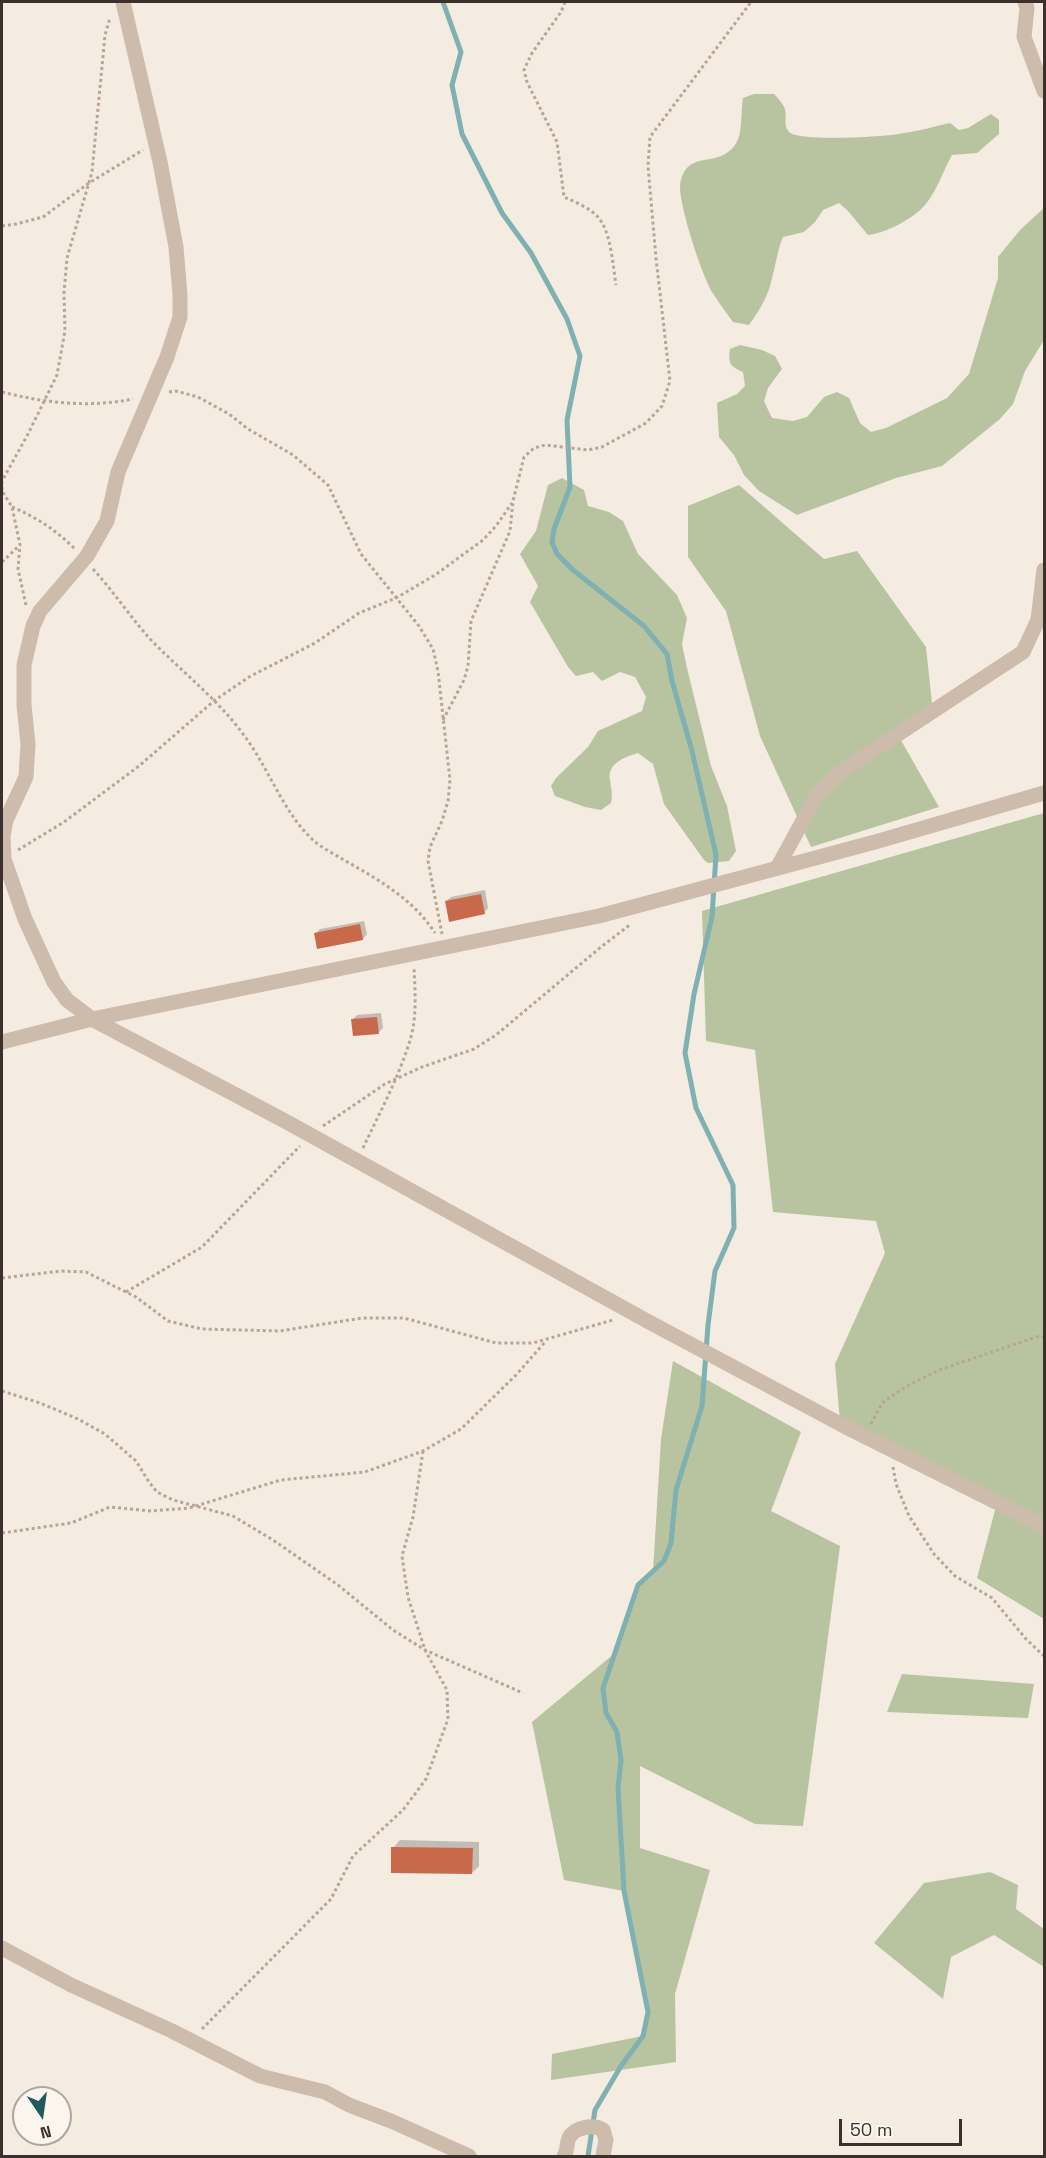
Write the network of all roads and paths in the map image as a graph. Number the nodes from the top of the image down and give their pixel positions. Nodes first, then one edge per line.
1 (123, 2) edge
2 (565, 2) edge
3 (751, 2) edge
4 (1025, 2) edge
5 (111, 13) dead end
6 (1044, 90) edge
7 (156, 143) junction
8 (89, 183) junction
9 (2, 226) edge
10 (616, 285) dead end
11 (2, 391) edge
12 (150, 395) junction
13 (45, 401) junction
14 (513, 501) junction
15 (12, 507) junction
16 (20, 545) junction
17 (84, 559) junction
18 (2, 562) edge
19 (1044, 570) edge
20 (396, 598) junction
21 (33, 626) junction
22 (215, 700) junction
23 (442, 720) junction
24 (1044, 793) edge
25 (4, 859) junction
26 (777, 868) junction
27 (638, 919) dead end
28 (445, 947) junction
29 (414, 953) junction
30 (92, 1019) junction
31 (2, 1042) edge
32 (395, 1079) junction
33 (310, 1135) junction
34 (358, 1161) junction
35 (2, 1278) edge
36 (126, 1292) junction
37 (634, 1314) junction
38 (1044, 1336) edge
39 (547, 1340) junction
40 (2, 1391) edge
41 (865, 1436) junction
42 (889, 1448) junction
43 (423, 1451) junction
44 (194, 1507) junction
45 (1044, 1526) edge
46 (2, 1533) edge
47 (426, 1650) junction
48 (1044, 1656) edge
49 (523, 1693) dead end
50 (2, 1948) edge
51 (191, 2040) junction
52 (469, 2157) edge
53 (564, 2157) edge
54 (603, 2157) edge

1 - 7 street
2 - 10 path
3 - 14 path
4 - 6 street
5 - 8 path
7 - 8 path
7 - 12 street
8 - 9 path
8 - 13 path
11 - 13 path
12 - 13 path
12 - 17 street
12 - 20 path
13 - 15 path
14 - 20 path
14 - 23 path
15 - 16 path
15 - 17 path
16 - 18 path
16 - 21 path
17 - 21 street
17 - 22 path
19 - 26 street
20 - 22 path
20 - 23 path
21 - 25 street
22 - 25 path
22 - 28 path
23 - 28 path
24 - 26 street
25 - 30 street
26 - 28 street
27 - 32 path
28 - 29 street
29 - 30 street
29 - 32 path
30 - 31 street
30 - 33 street
32 - 33 path
32 - 34 path
33 - 34 street
33 - 36 path
34 - 37 street
35 - 36 path
36 - 39 path
37 - 39 path
37 - 41 street
38 - 41 path
39 - 43 path
40 - 44 path
41 - 42 street
42 - 45 street
42 - 48 path
43 - 44 path
43 - 47 path
44 - 46 path
44 - 47 path
47 - 49 path
47 - 51 path
50 - 51 street
51 - 52 street
53 - 54 street

